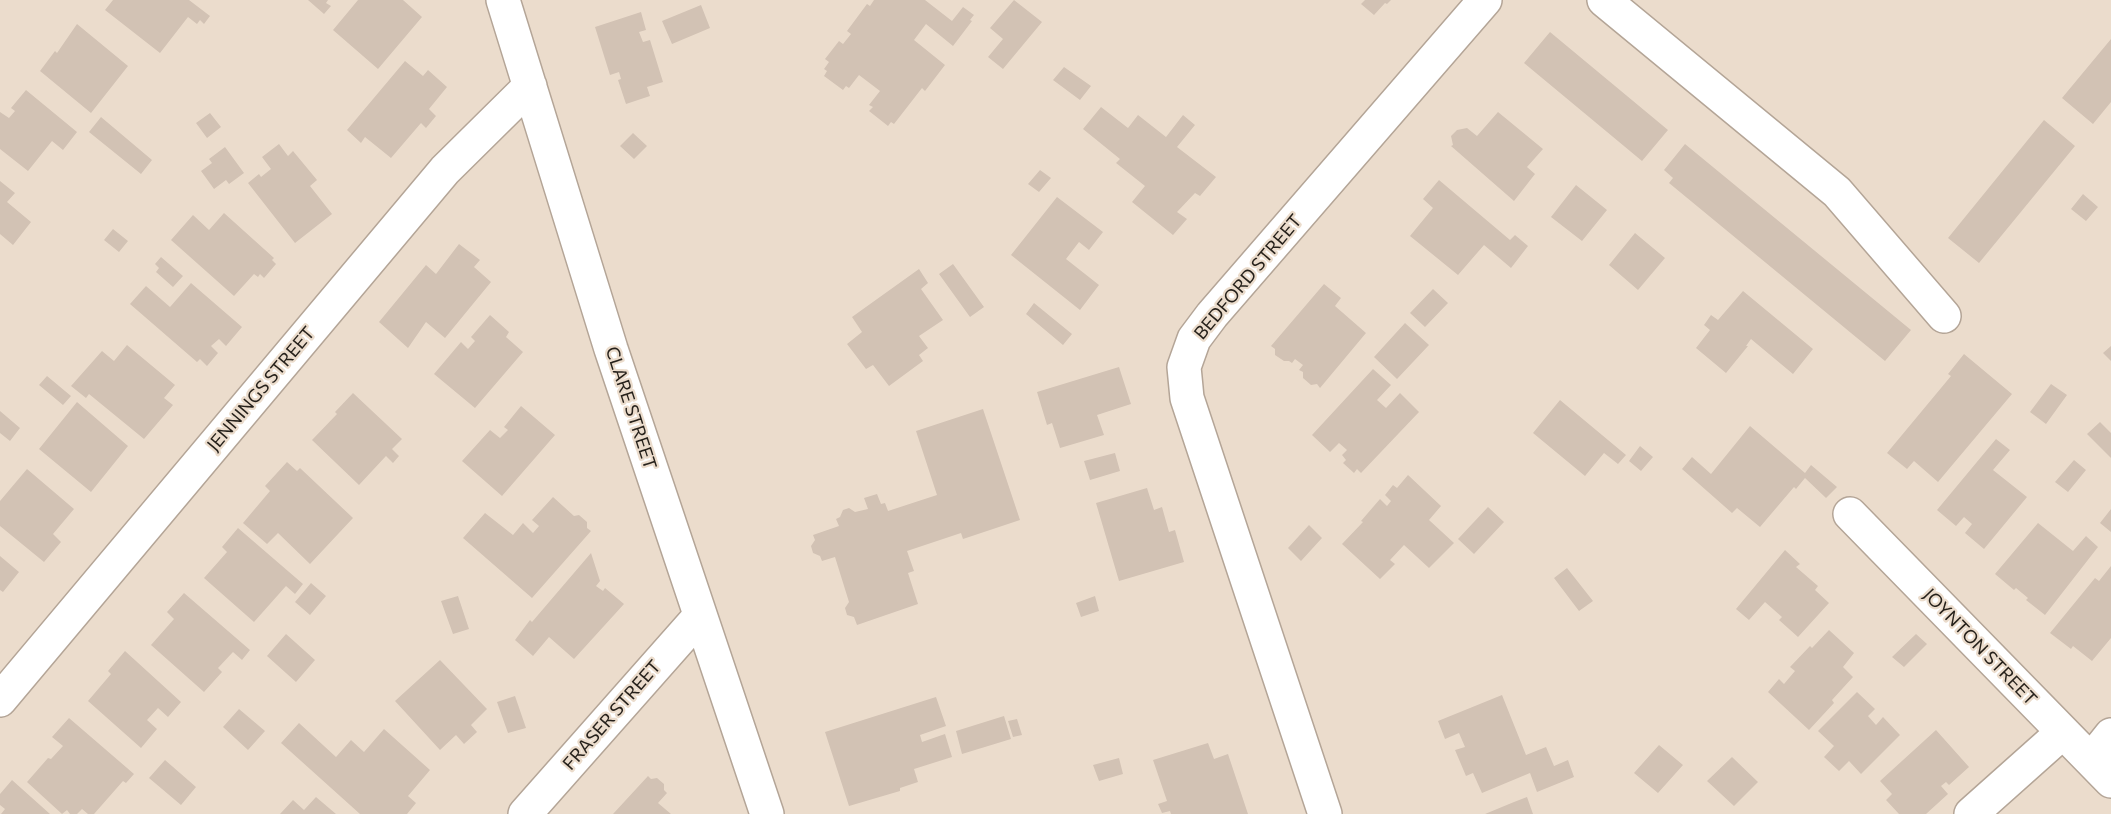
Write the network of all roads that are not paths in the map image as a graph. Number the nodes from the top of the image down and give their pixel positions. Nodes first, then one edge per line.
1 (503, 0) edge
2 (1485, 0) edge
3 (1604, 0) edge
4 (530, 86) junction
5 (1944, 316) dead end
6 (1850, 514) dead end
7 (699, 616) junction
8 (0, 700) edge
9 (2063, 732) junction
10 (2104, 759) edge
11 (525, 814) edge
12 (767, 814) edge
13 (1325, 814) edge
14 (1971, 814) edge

1 - 4 street, CLARE STREET
2 - 13 street, BEDFORD STREET
3 - 5 street
4 - 7 street, CLARE STREET
4 - 8 street, JENNINGS STREET
6 - 9 street, JOYNTON STREET
7 - 11 street, FRASER STREET
7 - 12 street, CLARE STREET
9 - 10 street, JOYNTON STREET
9 - 14 street

